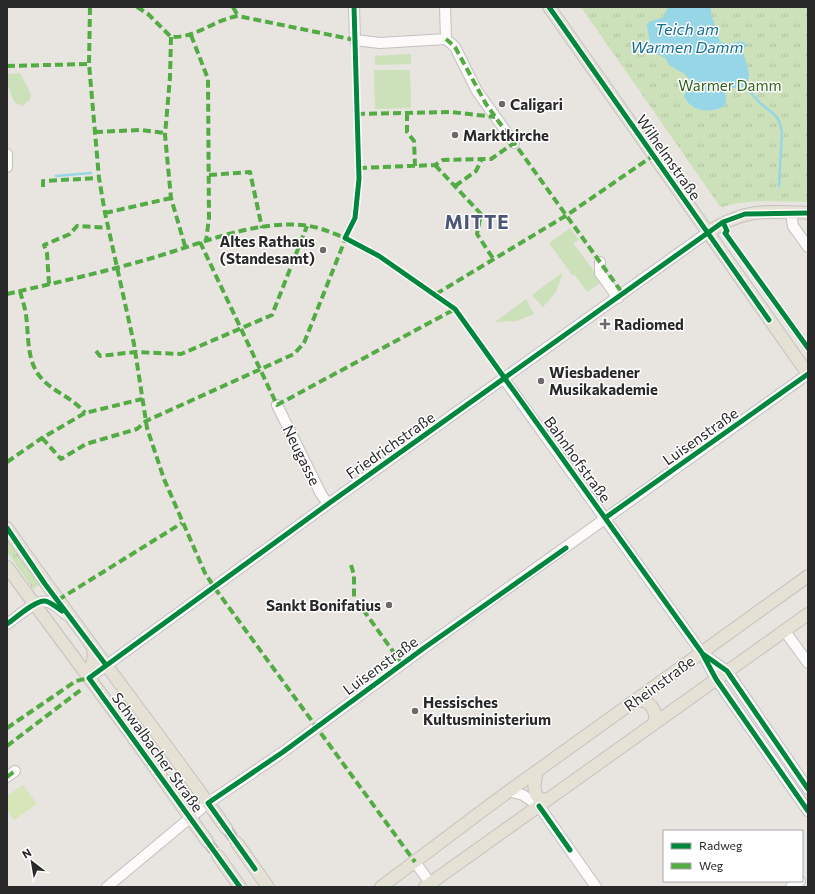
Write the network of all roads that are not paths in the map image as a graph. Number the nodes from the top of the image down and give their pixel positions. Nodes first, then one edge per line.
1 (354, 7) edge
2 (445, 7) edge
3 (549, 7) edge
4 (446, 39) junction
5 (514, 143) dead end
6 (7, 154) edge
7 (7, 167) edge
8 (791, 212) junction
9 (808, 213) edge
10 (707, 233) junction
11 (808, 247) edge
12 (600, 262) dead end
13 (618, 298) junction
14 (808, 374) edge
15 (504, 378) junction
16 (277, 405) dead end
17 (328, 504) junction
18 (605, 518) junction
19 (7, 528) edge
20 (7, 567) edge
21 (808, 576) edge
22 (35, 604) junction
23 (808, 614) edge
24 (70, 617) junction
25 (7, 624) edge
26 (784, 630) junction
27 (93, 649) junction
28 (702, 653) junction
29 (808, 663) edge
30 (106, 665) junction
31 (727, 671) junction
32 (89, 678) junction
33 (716, 679) junction
34 (636, 700) junction
35 (654, 723) junction
36 (537, 771) junction
37 (808, 789) edge
38 (509, 791) junction
39 (544, 802) junction
40 (208, 804) junction
41 (808, 811) edge
42 (190, 817) junction
43 (226, 828) tunnel mouth
44 (207, 842) tunnel mouth
45 (237, 843) tunnel mouth
46 (218, 856) tunnel mouth
47 (415, 862) junction
48 (429, 886) edge
49 (107, 887) edge
50 (240, 887) edge
51 (268, 887) edge
52 (381, 887) edge
53 (596, 887) edge

1 - 4 street
2 - 4 street
3 - 10 main road, Wilhelmstraße
4 - 5 street
6 - 7 street
8 - 9 main road
8 - 10 main road
8 - 11 street
10 - 13 street, Friedrichstraße
10 - 14 main road, Wilhelmstraße
12 - 13 street
13 - 15 street, Friedrichstraße
14 - 18 street, Luisenstraße
15 - 17 street, Friedrichstraße
15 - 18 street, Bahnhofstraße
16 - 17 street, Neugasse
17 - 30 street, Friedrichstraße
18 - 28 street, Bahnhofstraße
18 - 40 street, Luisenstraße
19 - 24 main road, Schwalbacher Straße
20 - 22 main road, Schwalbacher Straße
21 - 28 main road, Rheinstraße
22 - 24 street
22 - 25 street
22 - 32 main road, Schwalbacher Straße
23 - 26 main road, Rheinstraße
24 - 27 main road, Schwalbacher Straße
26 - 29 street
26 - 31 main road, Rheinstraße
27 - 30 main road, Schwalbacher Straße
27 - 32 main road
28 - 31 street, Bahnhofstraße
28 - 33 street, Bahnhofstraße
28 - 34 main road, Rheinstraße
30 - 32 street, Friedrichstraße
30 - 40 main road, Schwalbacher Straße
31 - 33 main road, Rheinstraße
31 - 37 street, Bahnhofstraße
32 - 42 main road, Schwalbacher Straße
33 - 35 main road, Rheinstraße
33 - 41 street, Bahnhofstraße
34 - 35 main road
34 - 36 main road, Rheinstraße
35 - 39 main road, Rheinstraße
36 - 38 main road, Rheinstraße
36 - 39 main road
38 - 39 street
38 - 47 main road, Rheinstraße
39 - 48 main road, Rheinstraße
39 - 53 street
40 - 42 street, Luisenstraße
40 - 43 main road, Schwalbacher Straße
42 - 44 main road, Schwalbacher Straße
42 - 49 street, Luisenstraße
45 - 51 main road
46 - 50 main road
47 - 48 street
47 - 52 main road, Rheinstraße

